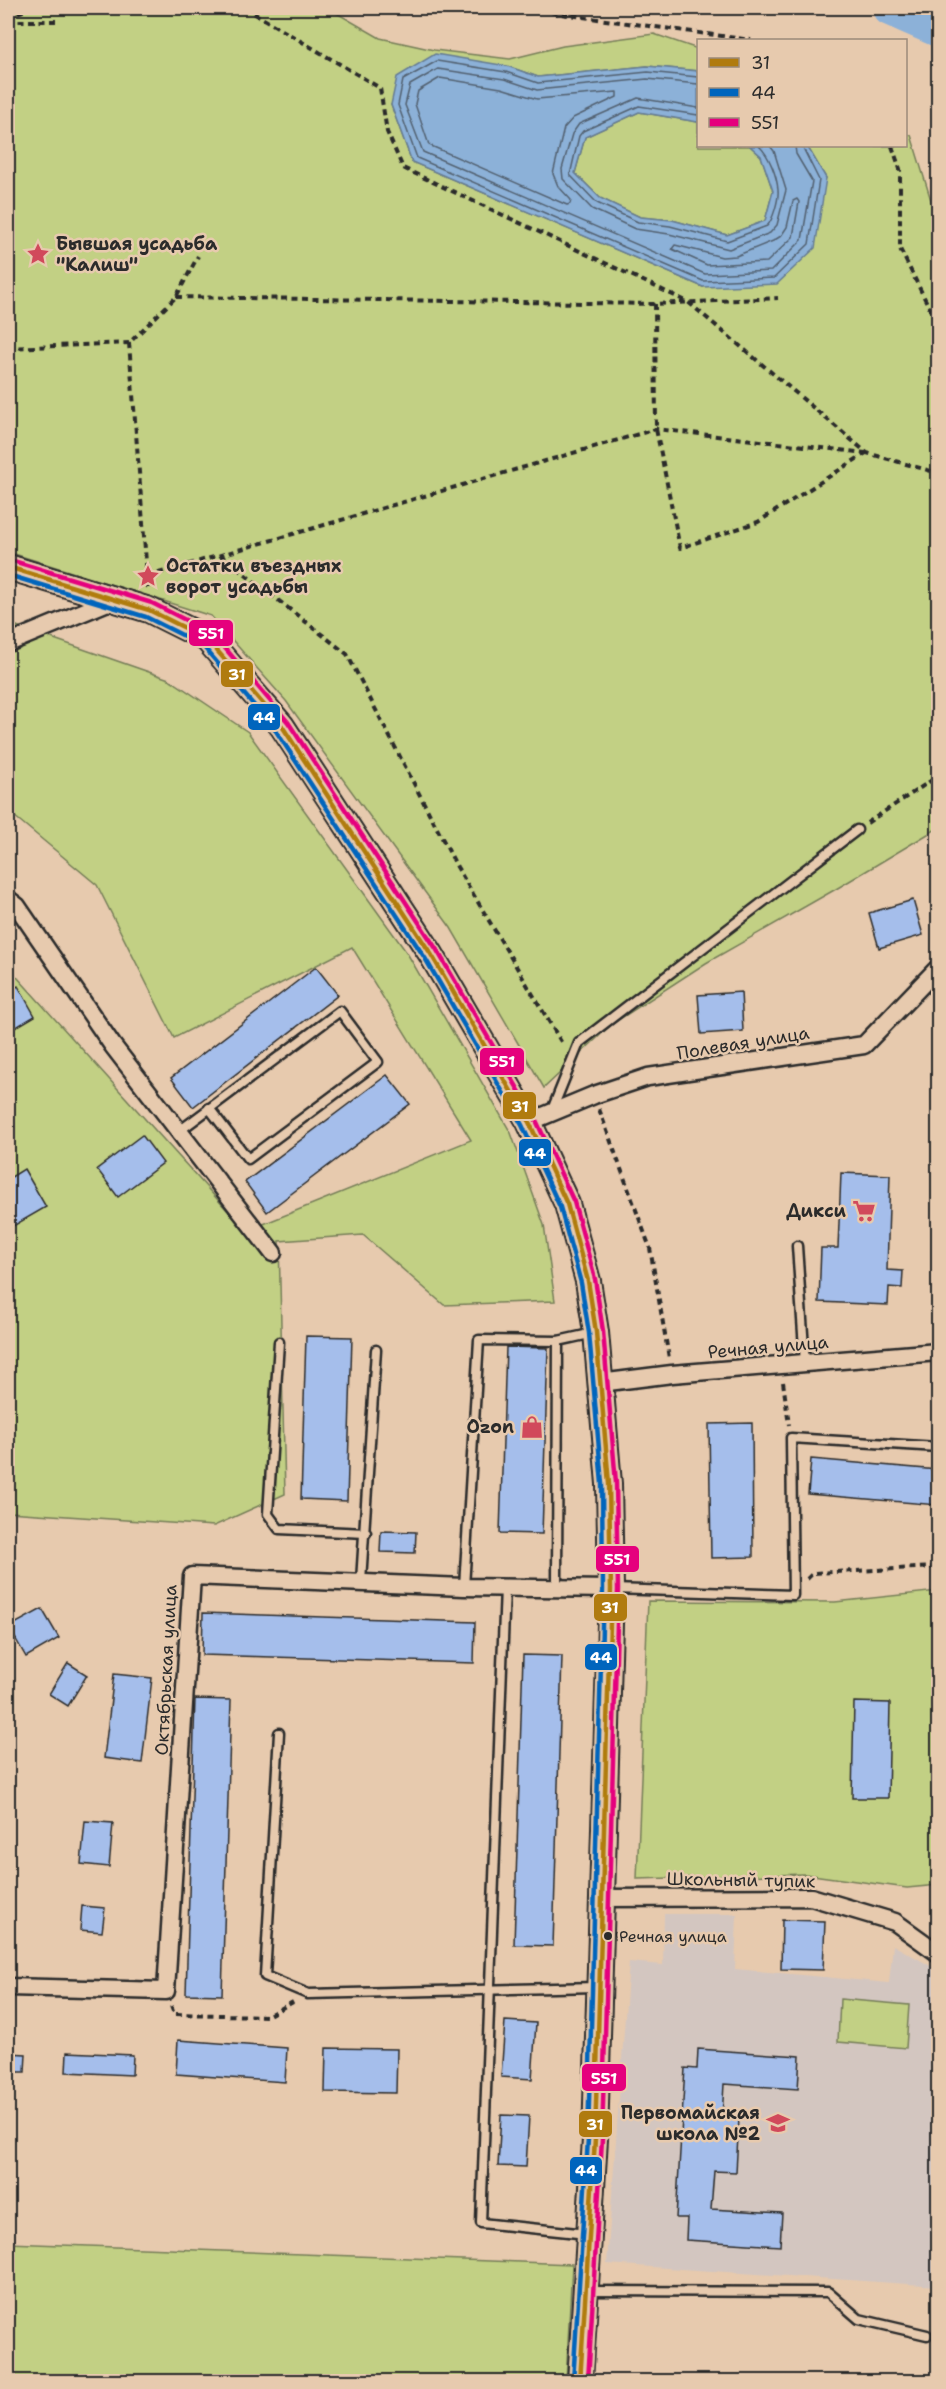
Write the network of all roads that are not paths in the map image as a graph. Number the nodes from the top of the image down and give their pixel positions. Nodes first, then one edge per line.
1 (8, 567) edge
2 (115, 599) junction
3 (8, 643) edge
4 (857, 830) road end
5 (8, 899) edge
6 (939, 968) edge
7 (210, 1108) junction
8 (540, 1118) junction
9 (178, 1132) junction
10 (797, 1246) dead end
11 (273, 1253) dead end
12 (596, 1332) junction
13 (558, 1341) junction
14 (279, 1342) dead end
15 (376, 1350) dead end
16 (939, 1352) edge
17 (805, 1363) junction
18 (600, 1383) junction
19 (939, 1447) edge
20 (366, 1533) junction
21 (361, 1581) junction
22 (464, 1587) junction
23 (504, 1587) junction
24 (557, 1588) junction
25 (611, 1588) junction
26 (279, 1733) dead end
27 (602, 1898) junction
28 (939, 1953) edge
29 (8, 1987) edge
30 (600, 1987) junction
31 (488, 1988) junction
32 (590, 2234) junction
33 (586, 2291) junction
34 (927, 2335) dead end
35 (580, 2382) edge

1 - 2 main road
2 - 3 street
2 - 8 main road
4 - 8 lane
5 - 9 street
6 - 8 street, Полевая улица
7 - 7 lane
7 - 9 lane
8 - 12 main road
9 - 11 street
10 - 17 lane
12 - 13 lane
12 - 18 main road
13 - 22 lane
13 - 24 lane
14 - 20 lane
15 - 20 lane
16 - 17 street, Речная улица
17 - 18 street, Речная улица
18 - 25 main road
19 - 25 lane
20 - 21 lane
21 - 22 street, Октябрьская улица
21 - 29 street, Октябрьская улица
22 - 23 street, Октябрьская улица
23 - 24 street, Октябрьская улица
23 - 31 lane
24 - 25 street, Октябрьская улица
25 - 27 main road
26 - 31 lane
27 - 28 street, Школьный тупик
27 - 30 main road
30 - 31 lane
30 - 32 main road
31 - 32 lane
32 - 33 main road
33 - 34 lane
33 - 35 main road

